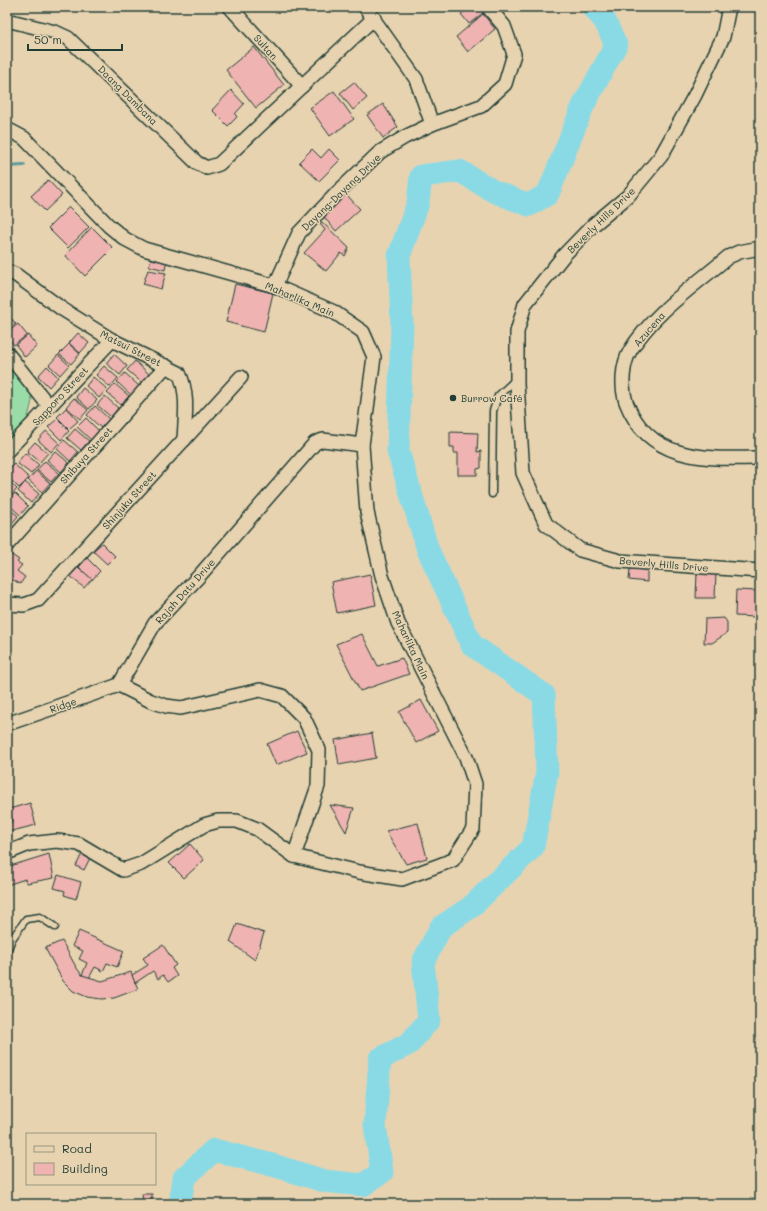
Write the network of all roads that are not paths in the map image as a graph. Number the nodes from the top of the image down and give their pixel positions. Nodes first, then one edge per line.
1 (230, 7) edge
2 (365, 7) edge
3 (488, 7) edge
4 (729, 7) edge
5 (374, 18) junction
6 (7, 20) edge
7 (302, 86) junction
8 (432, 124) junction
9 (7, 129) edge
10 (760, 248) edge
11 (7, 272) edge
12 (275, 286) junction
13 (112, 340) junction
14 (7, 353) edge
15 (166, 366) junction
16 (241, 377) dead end
17 (517, 378) junction
18 (49, 406) junction
19 (184, 440) junction
20 (362, 445) junction
21 (7, 451) edge
22 (760, 458) edge
23 (492, 494) dead end
24 (7, 545) edge
25 (760, 571) edge
26 (8, 604) edge
27 (119, 685) junction
28 (7, 724) edge
29 (7, 854) edge
30 (294, 856) junction
31 (55, 927) dead end
32 (7, 951) edge

1 - 7 street, Sultan
2 - 5 street
3 - 8 street, Dayang-Dayang Drive
4 - 17 street, Beverly Hills Drive
5 - 7 street
5 - 8 street
6 - 7 street, Daang Dambana
8 - 12 street, Dayang-Dayang Drive
9 - 12 street, Maharlika Main
10 - 22 street, Azucena
11 - 13 street, Matsui Street
12 - 20 street, Maharlika Main
13 - 15 street, Matsui Street
13 - 18 street, Sapporo Street
14 - 18 street
15 - 19 street, Matsui Street
15 - 24 street, Shibuya Street
16 - 19 street, Shinjuku Street
17 - 23 lane
17 - 25 street, Beverly Hills Drive
18 - 21 street, Sapporo Street
19 - 26 street, Shinjuku Street
20 - 27 street, Rajah Datu Drive
20 - 30 street, Maharlika Main
27 - 28 street, Ridge
27 - 30 street
29 - 30 street, Maharlika Main
31 - 32 lane

